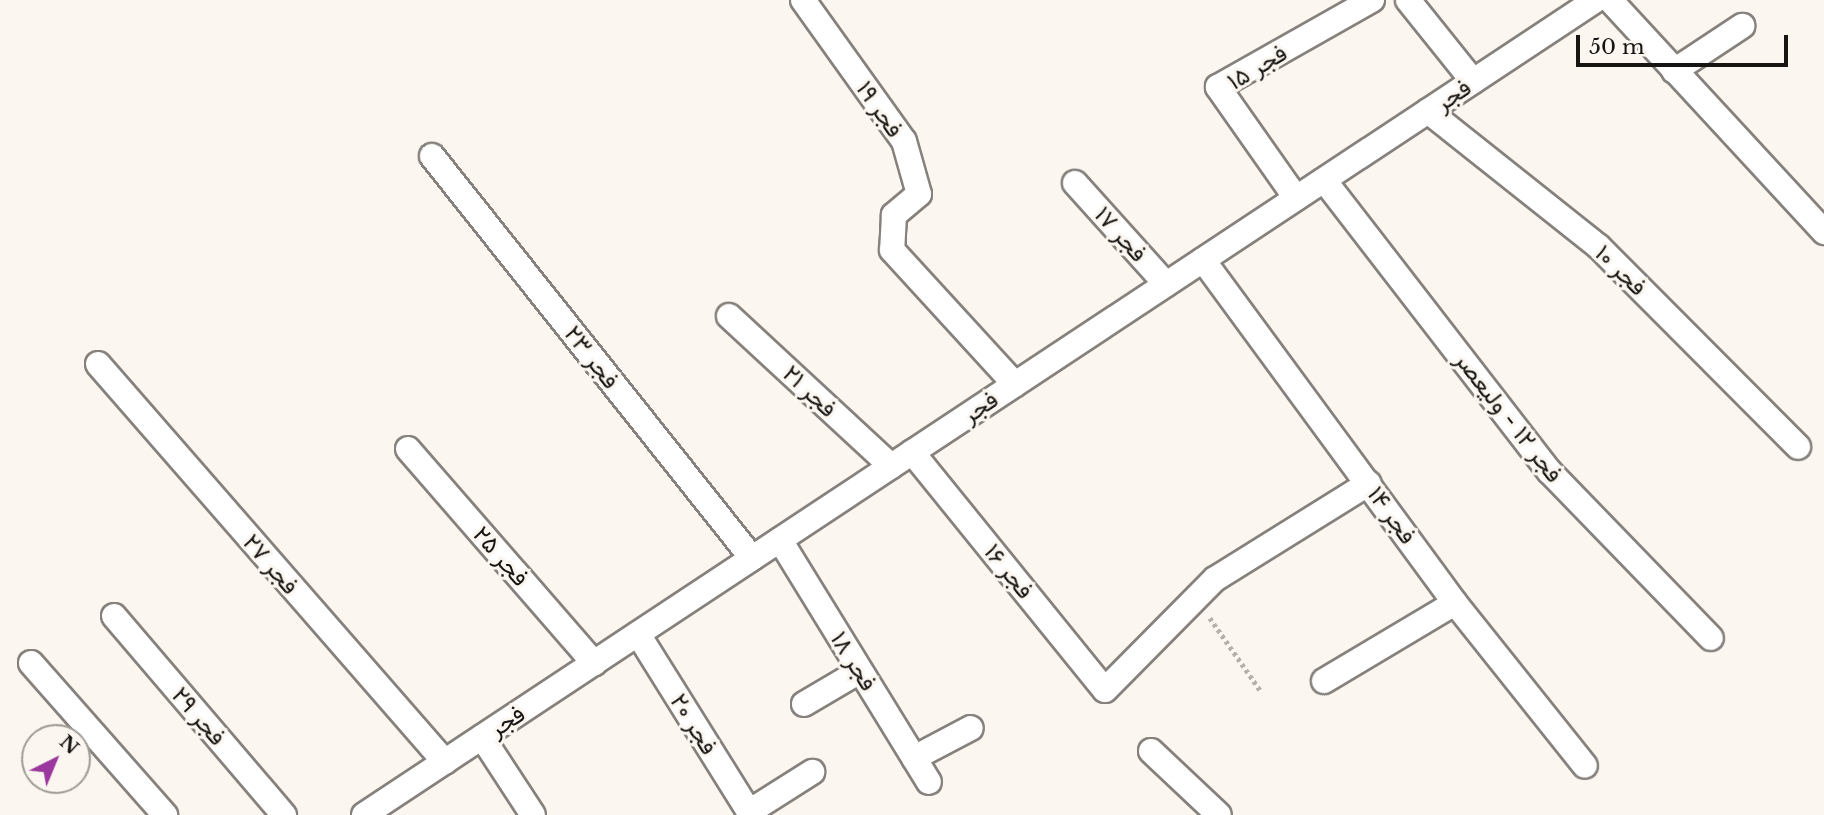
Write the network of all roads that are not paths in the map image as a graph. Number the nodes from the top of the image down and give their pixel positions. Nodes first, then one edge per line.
1 (803, 0) edge
2 (1372, 0) edge
3 (1408, 0) edge
4 (1596, 0) edge
5 (1610, 0) edge
6 (1742, 26) dead end
7 (1674, 71) junction
8 (1473, 81) junction
9 (1428, 111) junction
10 (432, 156) dead end
11 (1324, 180) junction
12 (1075, 183) dead end
13 (1296, 198) junction
14 (1824, 232) edge
15 (1203, 260) junction
16 (1166, 285) junction
17 (729, 316) dead end
18 (98, 364) dead end
19 (1015, 384) junction
20 (1798, 447) dead end
21 (408, 449) dead end
22 (912, 452) junction
23 (891, 466) junction
24 (1369, 483) junction
25 (780, 540) junction
26 (752, 558) junction
27 (1455, 603) junction
28 (114, 616) dead end
29 (638, 634) junction
30 (1711, 638) dead end
31 (31, 663) dead end
32 (594, 663) junction
33 (860, 671) junction
34 (1324, 681) dead end
35 (804, 704) dead end
36 (971, 727) dead end
37 (482, 737) junction
38 (1152, 751) dead end
39 (914, 758) junction
40 (445, 762) junction
41 (1585, 766) dead end
42 (812, 772) dead end
43 (929, 782) dead end
44 (750, 813) edge
45 (165, 815) edge
46 (284, 815) edge
47 (365, 815) edge
48 (533, 815) edge
49 (1219, 815) edge

1 - 19 street, فجر ۱۹
2 - 13 street, فجر ۱۵
3 - 8 street
4 - 8 street, فجر
5 - 7 street
6 - 7 street
7 - 14 street
8 - 9 street, فجر
9 - 11 street, فجر
9 - 20 street, فجر ۱۰
10 - 26 street, فجر ۲۳
11 - 13 street, فجر
11 - 30 street, فجر ۱۲ - ولیعصر
12 - 16 street, فجر ۱۷
13 - 15 street, فجر
15 - 16 street, فجر
15 - 24 street, فجر ۱۴
16 - 19 street, فجر
17 - 23 street, فجر ۲۱
18 - 40 street, فجر ۲۷
19 - 22 street, فجر
21 - 32 street, فجر ۲۵
22 - 23 street, فجر
22 - 24 street, فجر ۱۶
23 - 25 street, فجر
24 - 27 street, فجر ۱۴
25 - 26 street, فجر
25 - 33 street, فجر ۱۸
26 - 29 street, فجر
27 - 34 street
27 - 41 street, فجر ۱۴
28 - 46 street, فجر ۲۹
29 - 32 street, فجر
29 - 44 street, فجر ۲۰
31 - 45 street
32 - 37 street, فجر
33 - 35 street
33 - 39 street, فجر ۱۸
36 - 39 street
37 - 40 street, فجر
37 - 48 street
38 - 49 street
39 - 43 street, فجر ۱۸
40 - 47 street, فجر
42 - 44 street

